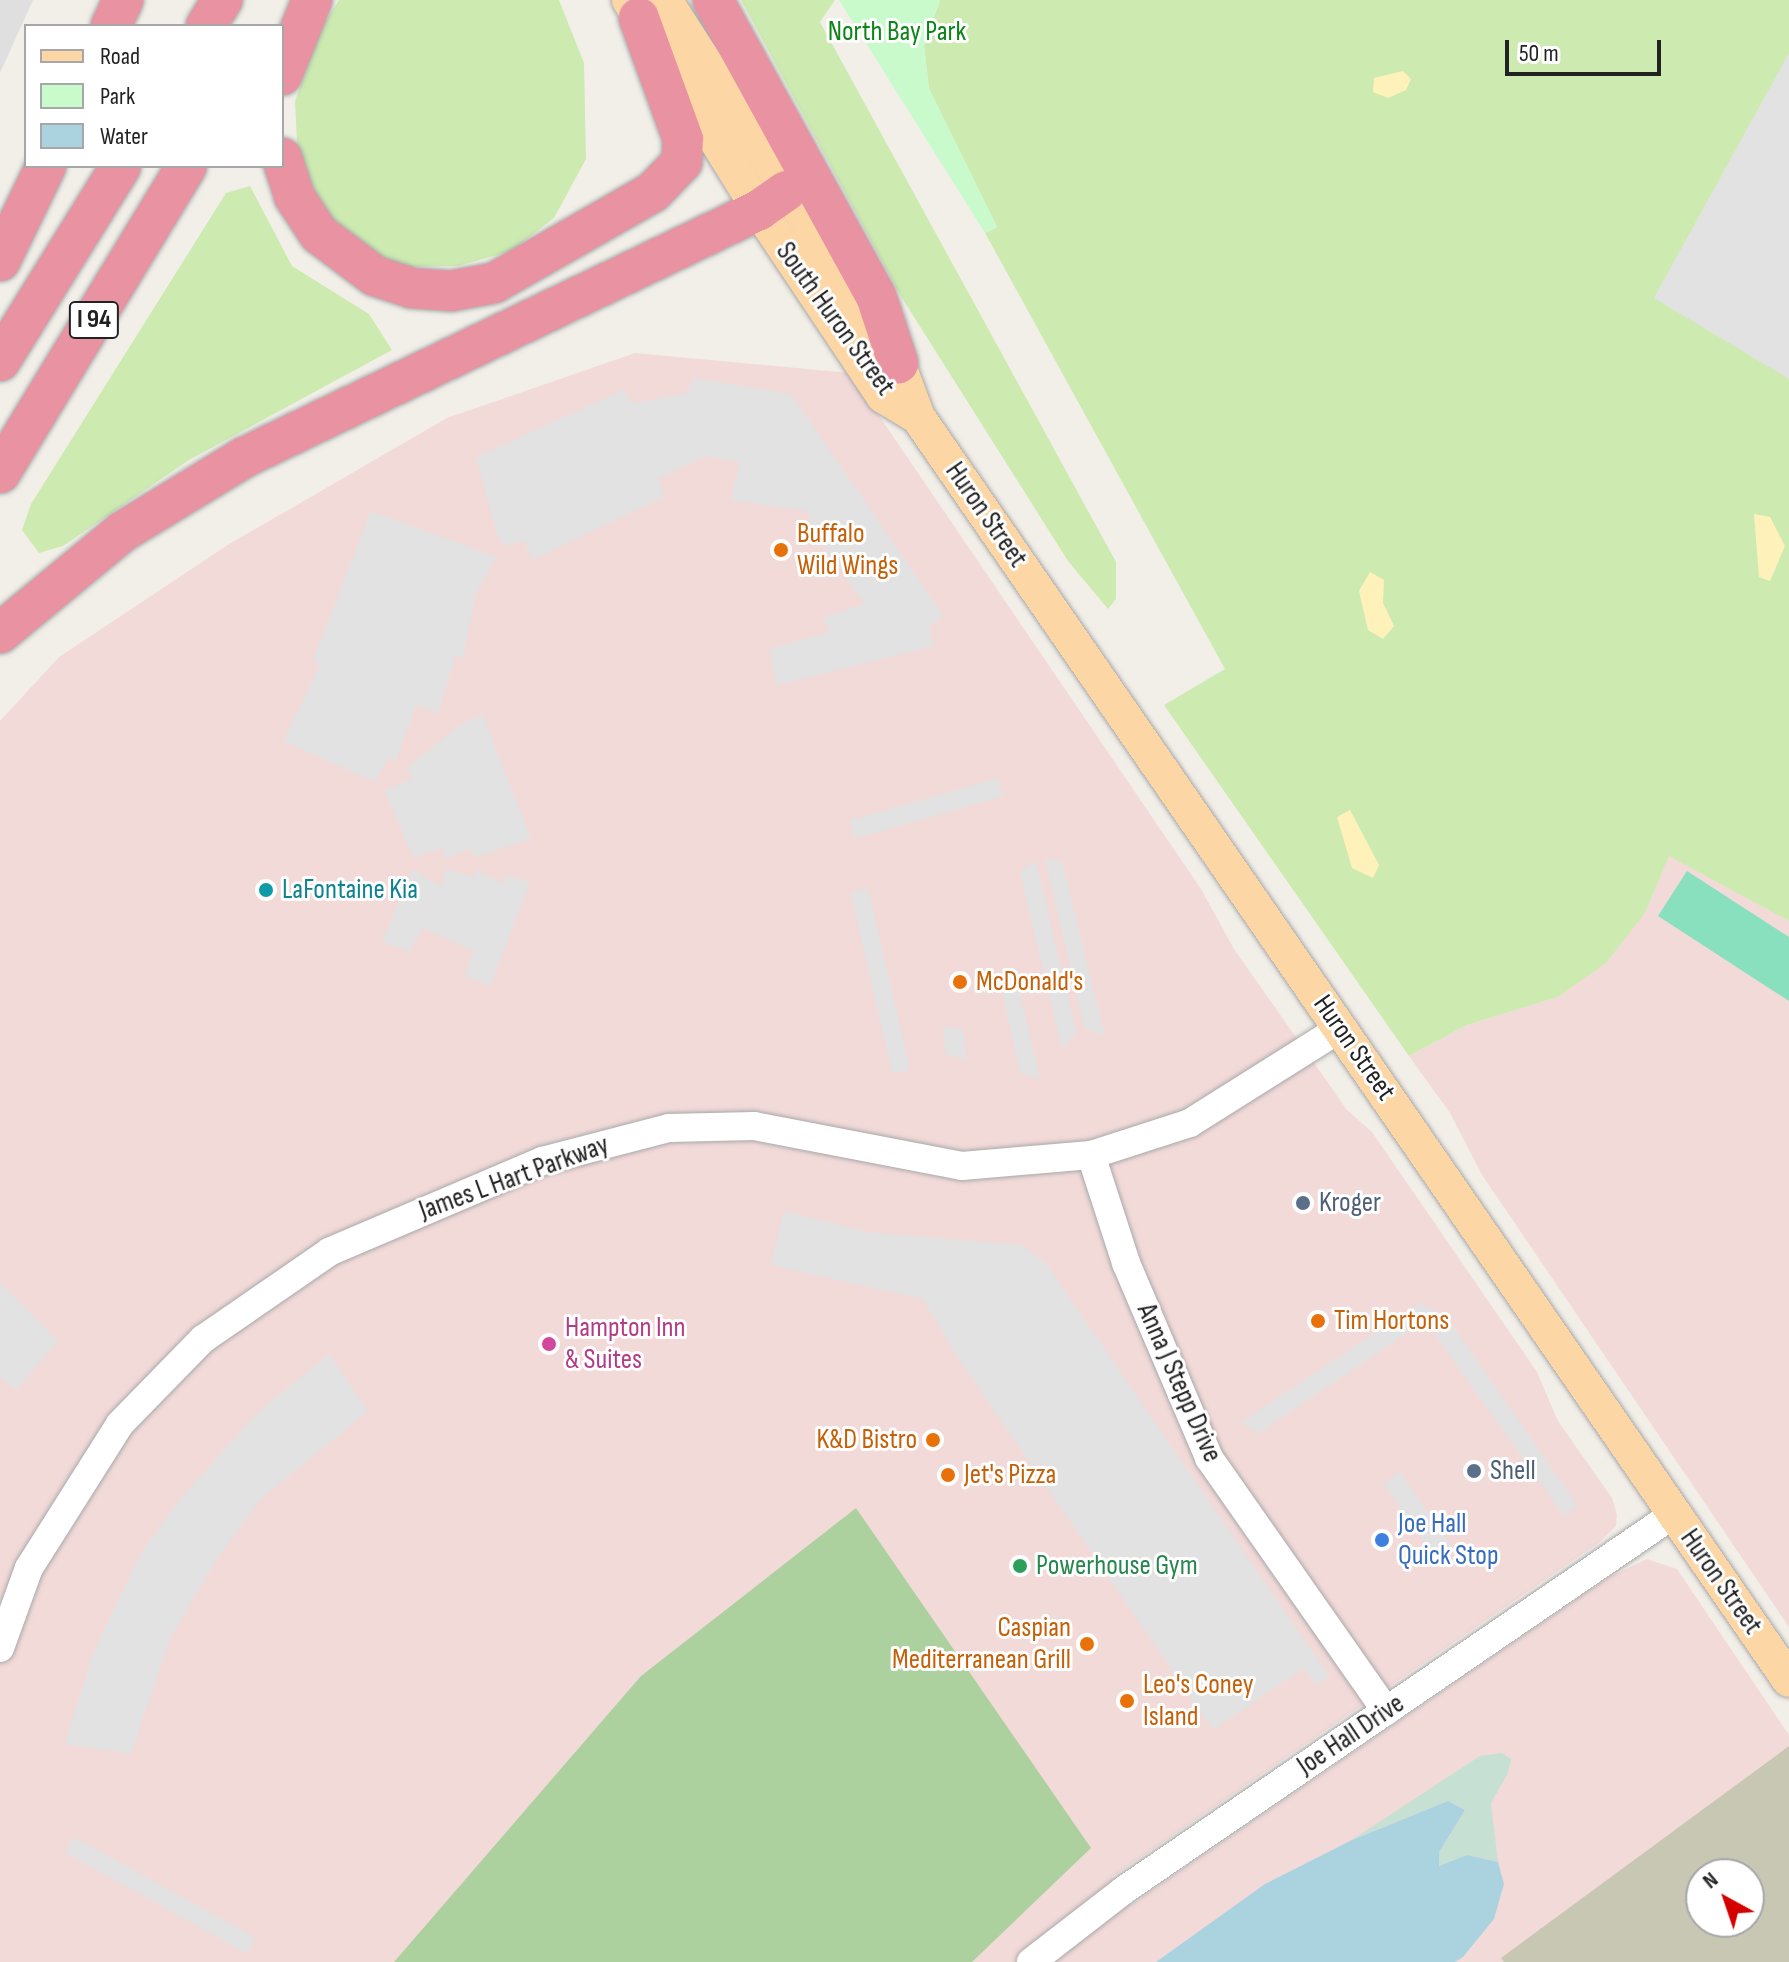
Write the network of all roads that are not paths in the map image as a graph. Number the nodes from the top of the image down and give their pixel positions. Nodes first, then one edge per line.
1 (123, 0) edge
2 (222, 0) edge
3 (289, 0) edge
4 (312, 0) edge
5 (713, 0) edge
6 (644, 6) edge
7 (112, 24) edge
8 (207, 24) edge
9 (274, 24) edge
10 (284, 70) edge
11 (284, 164) edge
12 (45, 168) edge
13 (120, 168) edge
14 (186, 168) edge
15 (772, 200) junction
16 (0, 261) edge
17 (0, 361) edge
18 (898, 363) junction
19 (918, 417) junction
20 (0, 473) edge
21 (0, 633) edge
22 (1341, 1028) junction
23 (1091, 1155) junction
24 (1674, 1514) junction
25 (0, 1648) edge
26 (1789, 1680) edge
27 (1386, 1711) junction
28 (1031, 1962) edge

1 - 7 highway
2 - 8 highway
3 - 9 highway
4 - 10 highway
5 - 18 highway
6 - 11 highway
6 - 15 main road, South Huron Street
12 - 16 highway
13 - 17 highway, I 94
14 - 20 highway, I 94
15 - 18 main road, South Huron Street
15 - 19 main road, South Huron Street
15 - 21 highway
18 - 19 main road, South Huron Street
19 - 22 main road, Huron Street
22 - 23 street, James L Hart Parkway
22 - 24 main road, Huron Street
23 - 25 street, James L Hart Parkway
23 - 27 street, Anna J Stepp Drive
24 - 26 main road, Huron Street
24 - 27 street, Joe Hall Drive
27 - 28 street, Joe Hall Drive

